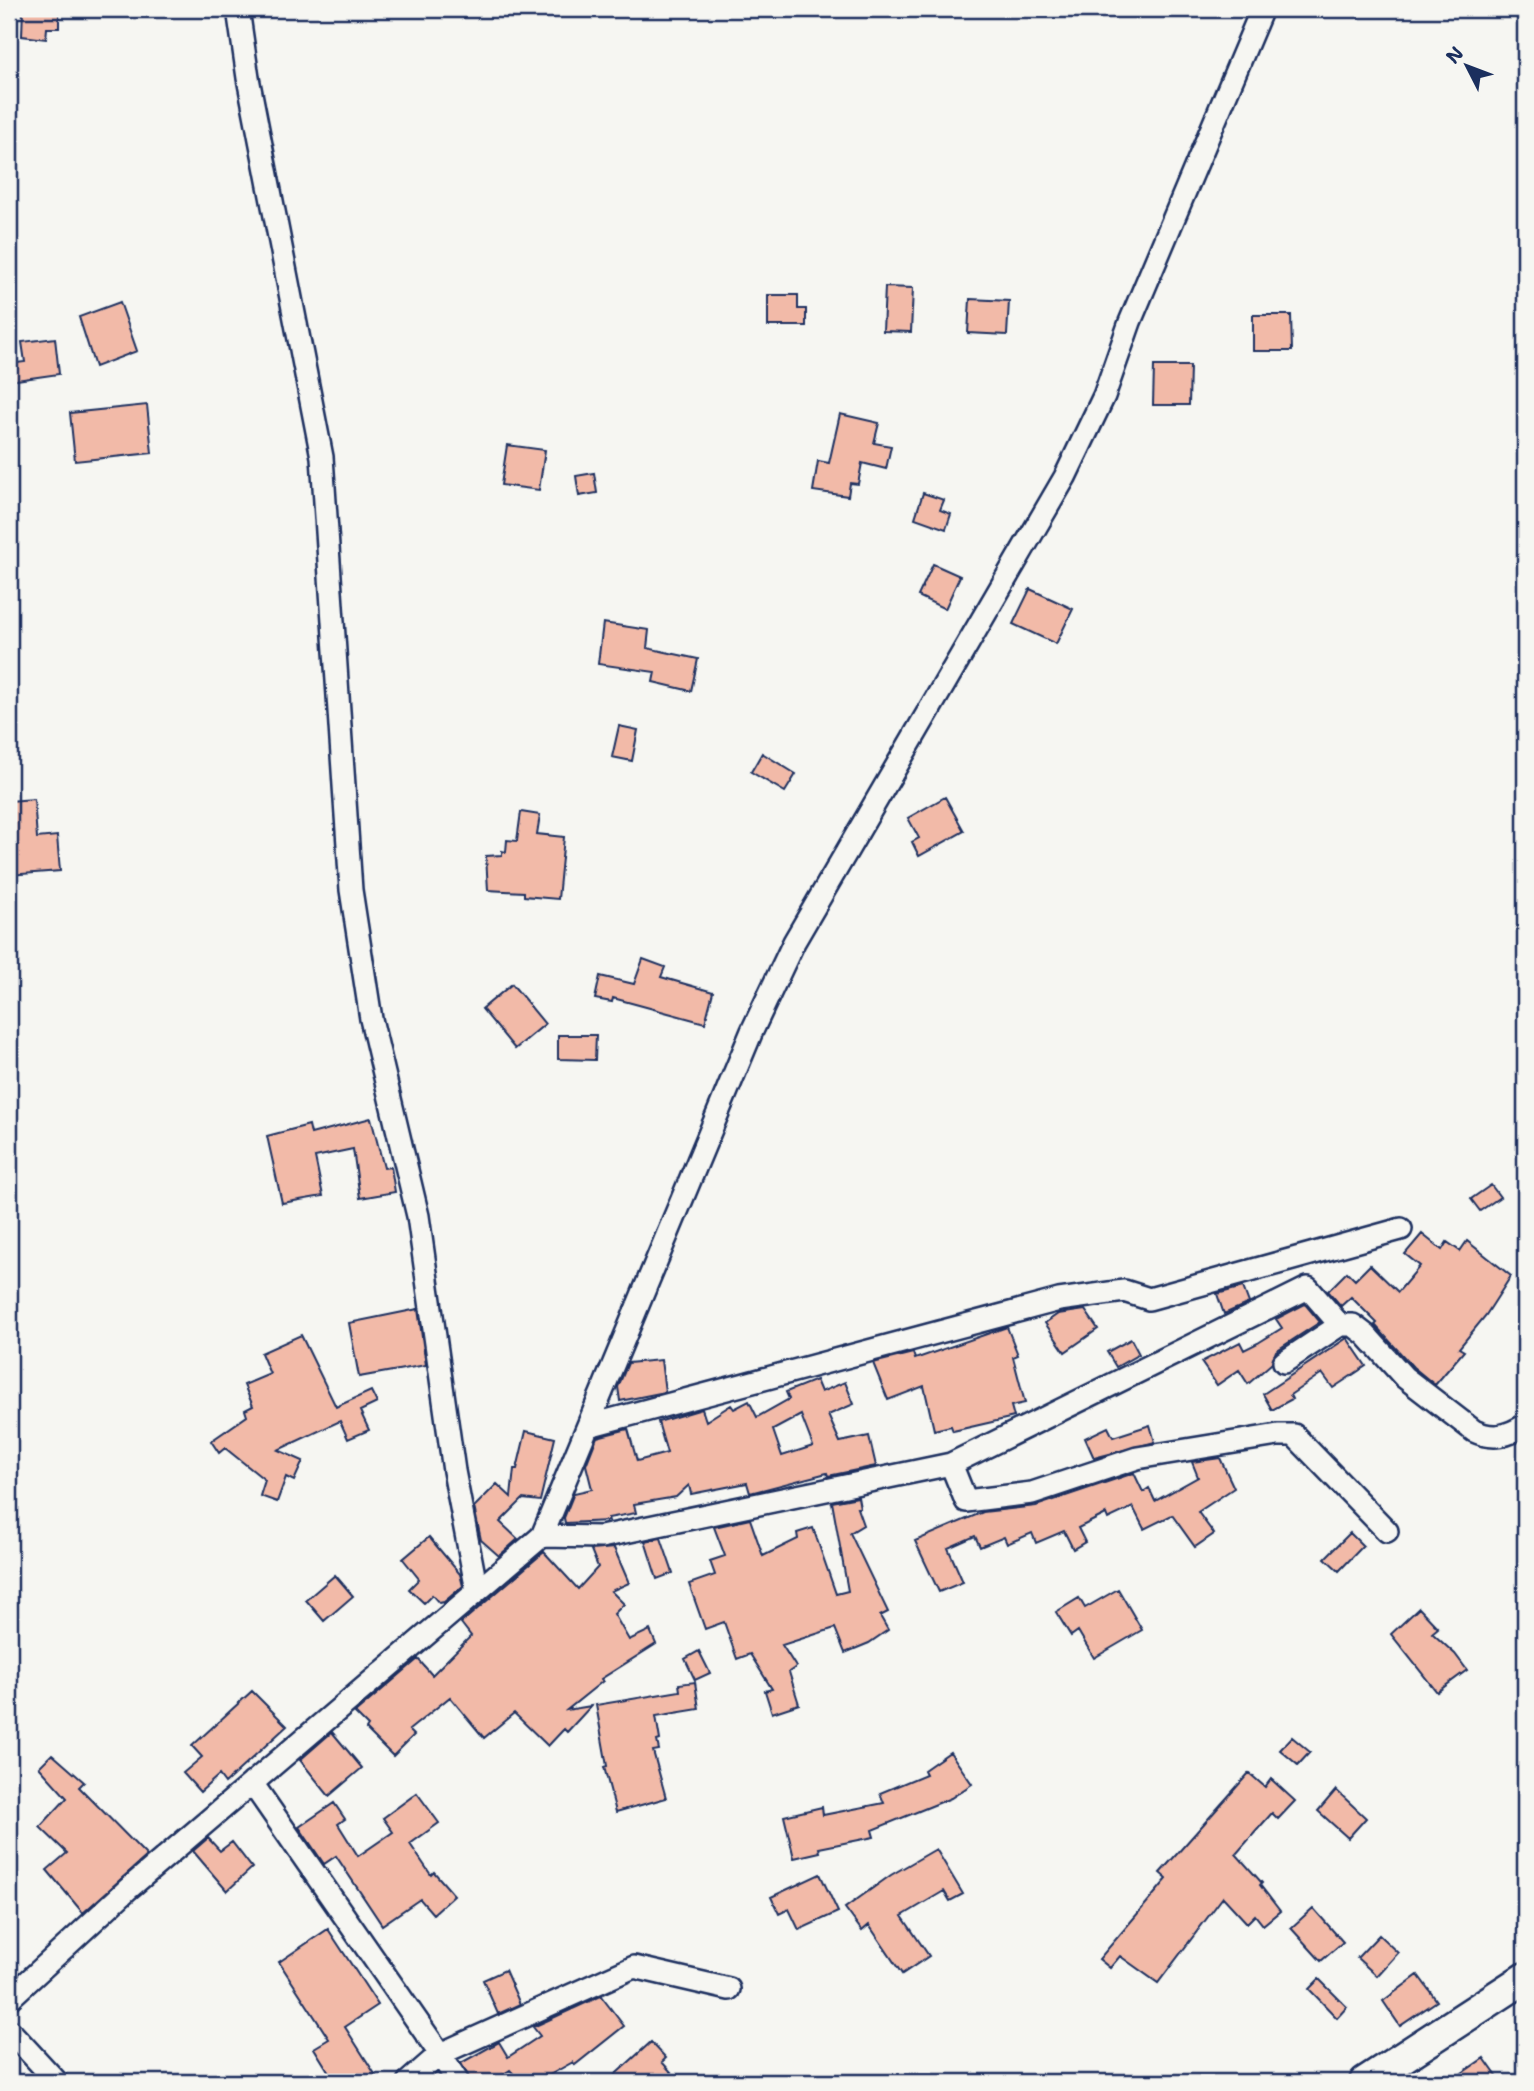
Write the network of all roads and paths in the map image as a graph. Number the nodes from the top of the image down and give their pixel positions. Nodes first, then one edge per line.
1 (238, 9) edge
2 (1262, 9) edge
3 (1401, 1229) dead end
4 (1340, 1325) junction
5 (1284, 1362) dead end
6 (1525, 1425) edge
7 (587, 1426) junction
8 (951, 1464) junction
9 (1387, 1531) dead end
10 (542, 1536) junction
11 (477, 1591) junction
12 (252, 1783) junction
13 (1525, 1978) edge
14 (729, 1989) dead end
15 (9, 1998) edge
16 (9, 2029) edge
17 (440, 2054) junction
18 (57, 2082) edge
19 (408, 2082) edge
20 (458, 2082) edge
21 (1365, 2082) edge

1 - 11 street
2 - 7 street
3 - 7 street
4 - 5 street
4 - 6 street
4 - 8 street
7 - 10 street
8 - 9 street
8 - 10 street
10 - 11 street
11 - 12 street
12 - 15 street
12 - 17 street
13 - 21 main road
14 - 17 street
16 - 18 street
17 - 19 street
17 - 20 street

